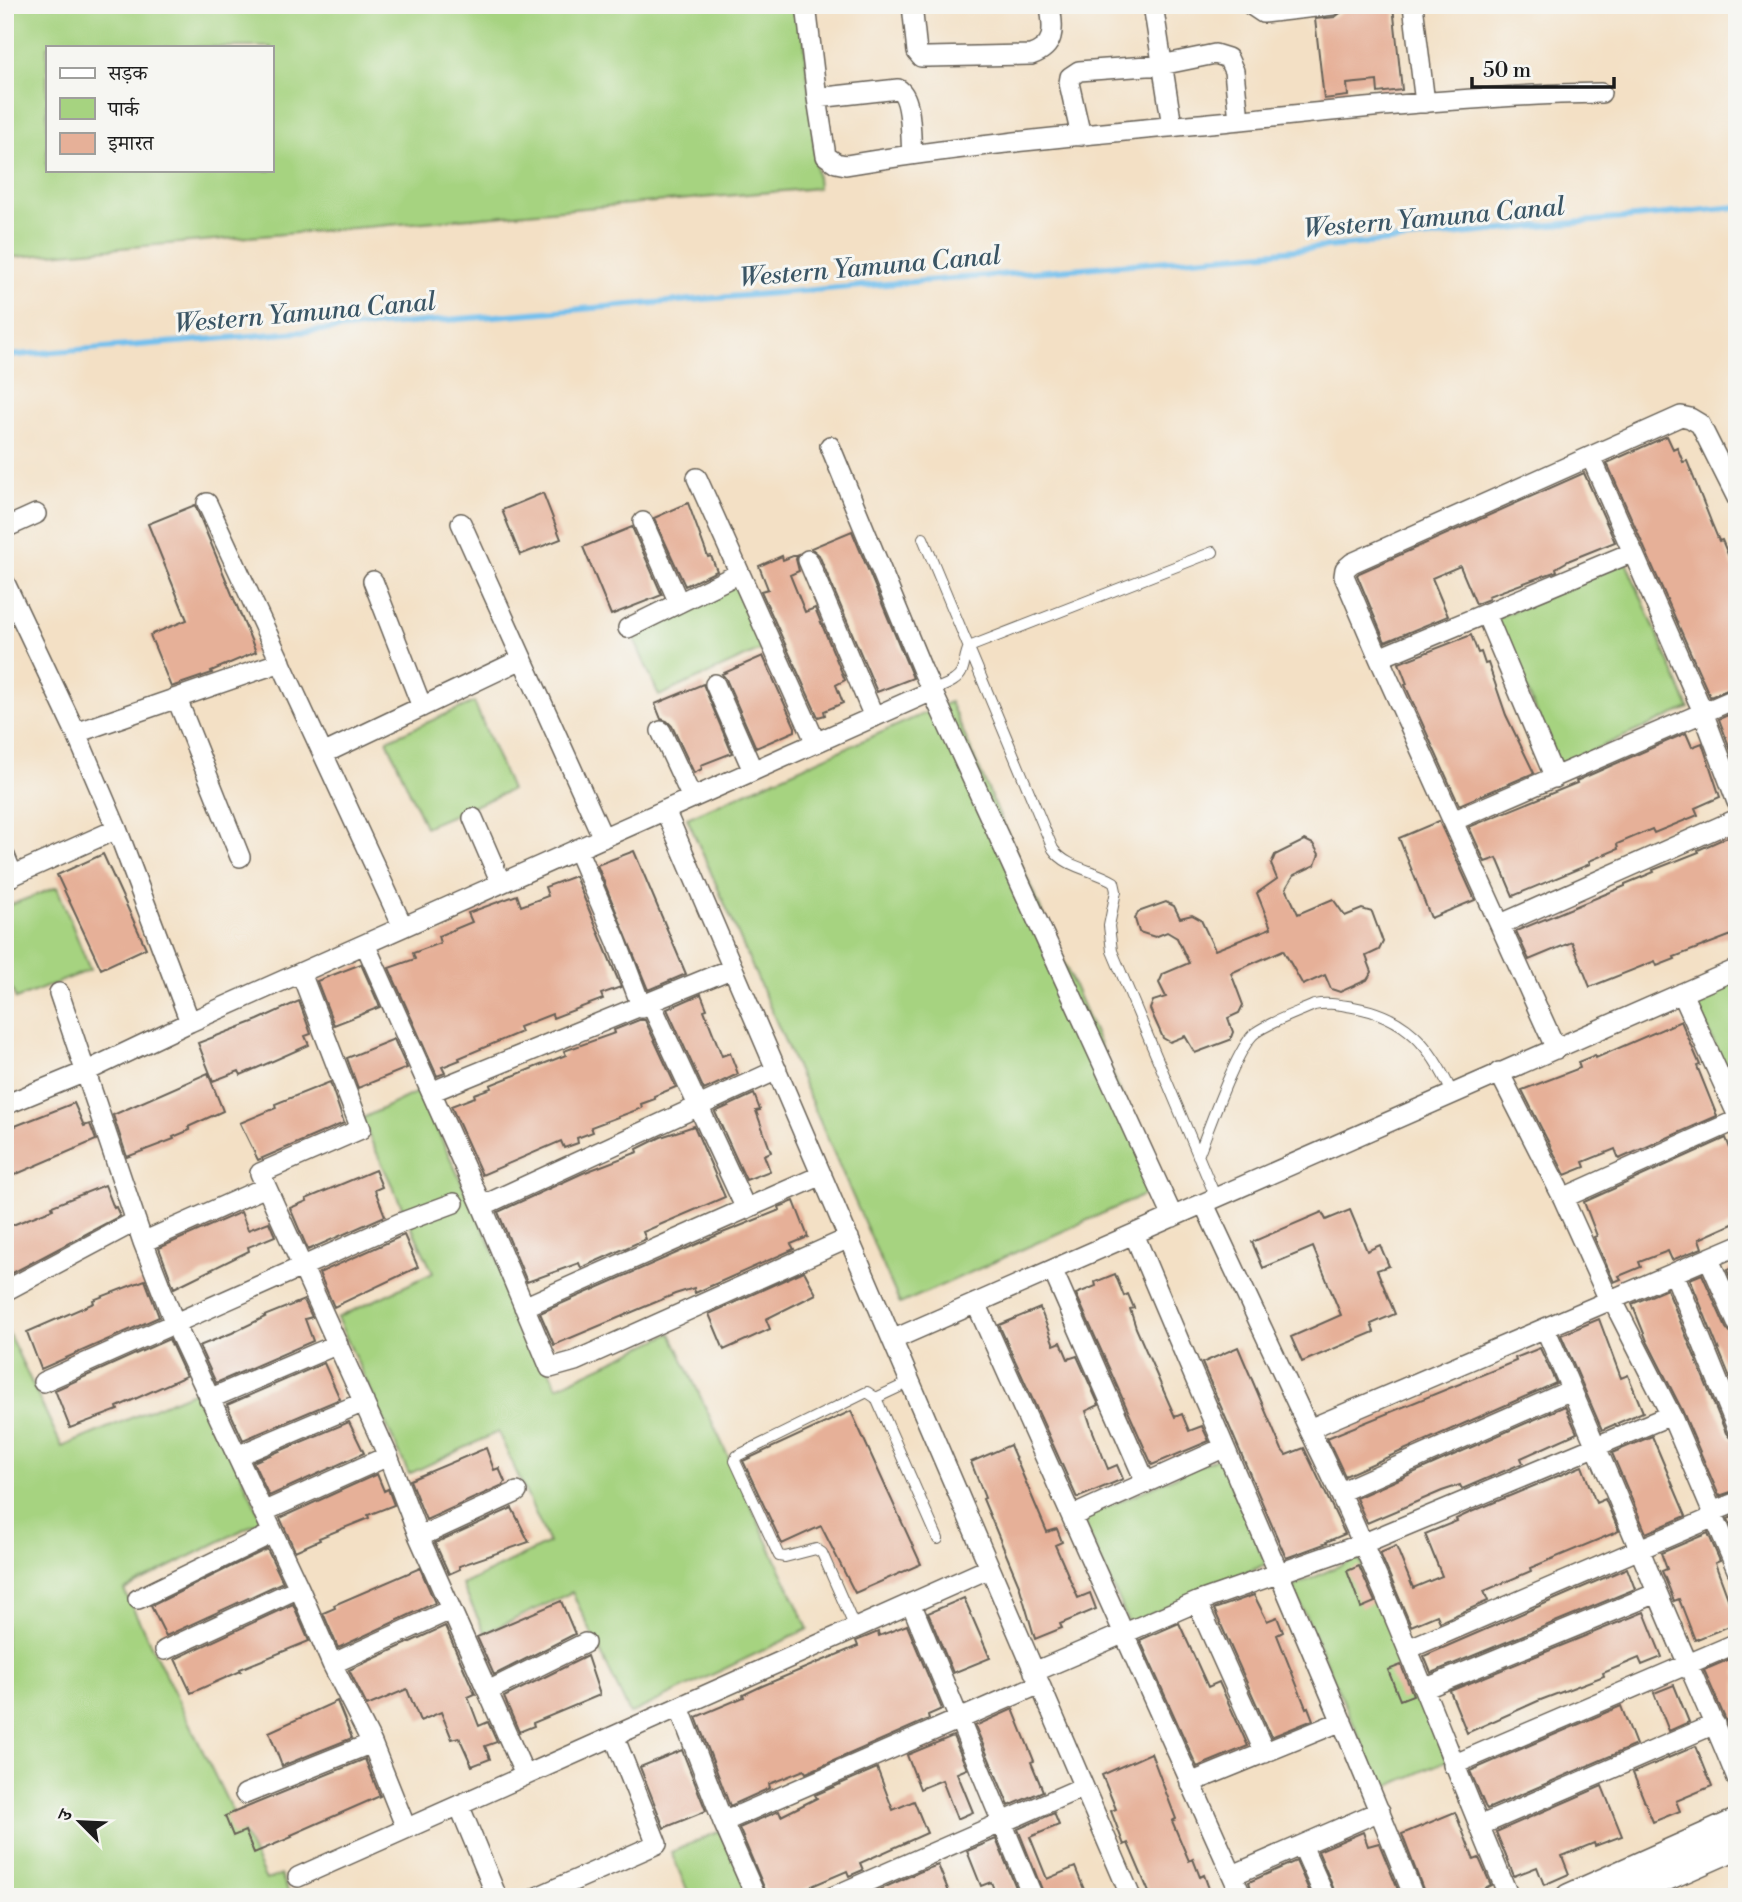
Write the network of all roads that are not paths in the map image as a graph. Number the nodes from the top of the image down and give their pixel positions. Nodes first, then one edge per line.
1 (806, 5) edge
2 (912, 5) edge
3 (1050, 5) edge
4 (1153, 5) edge
5 (1251, 5) edge
6 (1333, 5) edge
7 (1413, 5) edge
8 (1161, 65) junction
9 (1601, 93) dead end
10 (817, 98) junction
11 (1425, 103) junction
12 (1239, 120) junction
13 (1172, 127) junction
14 (1081, 136) junction
15 (912, 154) junction
16 (830, 446) dead end
17 (1591, 457) junction
18 (697, 478) dead end
19 (1736, 493) edge
20 (207, 503) dead end
21 (36, 514) dead end
22 (643, 522) dead end
23 (461, 523) dead end
24 (5, 528) edge
25 (923, 538) dead end
26 (1213, 552) dead end
27 (1633, 552) junction
28 (808, 560) dead end
29 (738, 574) junction
30 (373, 581) dead end
31 (5, 583) edge
32 (679, 603) junction
33 (1486, 614) junction
34 (628, 628) dead end
35 (969, 647) junction
36 (1379, 658) junction
37 (522, 659) junction
38 (281, 662) junction
39 (715, 684) dead end
40 (932, 691) junction
41 (1737, 698) edge
42 (177, 699) junction
43 (422, 707) junction
44 (1703, 712) junction
45 (874, 718) junction
46 (661, 731) dead end
47 (76, 733) junction
48 (816, 743) junction
49 (323, 754) junction
50 (753, 771) junction
51 (1555, 778) junction
52 (692, 798) junction
53 (1737, 802) edge
54 (665, 810) junction
55 (473, 818) dead end
56 (1737, 819) edge
57 (1453, 821) junction
58 (117, 829) junction
59 (603, 838) junction
60 (577, 849) junction
61 (5, 856) edge
62 (240, 857) dead end
63 (9, 877) edge
64 (502, 883) junction
65 (1501, 924) junction
66 (403, 927) junction
67 (365, 944) junction
68 (733, 968) junction
69 (1737, 969) edge
70 (301, 973) junction
71 (59, 993) dead end
72 (1682, 993) junction
73 (646, 1006) junction
74 (190, 1022) junction
75 (1556, 1049) junction
76 (777, 1070) junction
77 (85, 1072) junction
78 (1499, 1072) junction
79 (431, 1092) junction
80 (1452, 1093) junction
81 (5, 1105) edge
82 (698, 1107) junction
83 (1737, 1114) edge
84 (1737, 1120) edge
85 (1198, 1156) junction
86 (822, 1175) junction
87 (266, 1187) junction
88 (1563, 1198) junction
89 (1210, 1201) junction
90 (454, 1203) dead end
91 (482, 1206) junction
92 (746, 1209) junction
93 (1173, 1217) junction
94 (136, 1222) junction
95 (1134, 1234) junction
96 (849, 1238) junction
97 (143, 1242) junction
98 (1737, 1246) edge
99 (1709, 1259) junction
100 (302, 1266) junction
101 (1053, 1271) junction
102 (1674, 1273) junction
103 (5, 1291) edge
104 (1611, 1300) junction
105 (976, 1303) junction
106 (524, 1307) junction
107 (1737, 1323) edge
108 (174, 1324) junction
109 (1545, 1328) junction
110 (892, 1340) junction
111 (338, 1344) junction
112 (43, 1382) dead end
113 (910, 1382) junction
114 (1571, 1390) junction
115 (876, 1398) junction
116 (209, 1399) junction
117 (364, 1402) junction
118 (1671, 1415) junction
119 (1737, 1428) edge
120 (1309, 1429) junction
121 (1596, 1447) junction
122 (1223, 1448) junction
123 (237, 1456) junction
124 (388, 1456) junction
125 (1146, 1483) junction
126 (517, 1492) dead end
127 (1340, 1492) junction
128 (1737, 1502) edge
129 (263, 1512) junction
130 (1713, 1515) junction
131 (1072, 1516) junction
132 (273, 1533) junction
133 (419, 1536) junction
134 (937, 1539) dead end
135 (1362, 1544) junction
136 (1641, 1548) junction
137 (990, 1568) junction
138 (1737, 1570) edge
139 (1280, 1574) junction
140 (299, 1588) junction
141 (1657, 1593) junction
142 (138, 1600) dead end
143 (1197, 1602) junction
144 (911, 1603) junction
145 (450, 1610) junction
146 (855, 1628) junction
147 (1125, 1633) junction
148 (585, 1643) dead end
149 (1737, 1643) edge
150 (1408, 1649) junction
151 (165, 1650) dead end
152 (332, 1664) junction
153 (1690, 1664) junction
154 (1037, 1678) junction
155 (1424, 1689) junction
156 (488, 1691) junction
157 (678, 1707) junction
158 (959, 1719) junction
159 (1342, 1721) junction
160 (1716, 1724) junction
161 (614, 1736) junction
162 (372, 1743) junction
163 (1265, 1753) junction
164 (1453, 1765) junction
165 (525, 1775) junction
166 (1737, 1779) edge
167 (1190, 1783) junction
168 (1083, 1787) junction
169 (245, 1794) dead end
170 (459, 1805) junction
171 (1380, 1811) junction
172 (723, 1822) junction
173 (1002, 1822) junction
174 (1737, 1822) edge
175 (1479, 1826) junction
176 (407, 1828) junction
177 (1302, 1845) junction
178 (1737, 1846) edge
179 (1233, 1875) junction
180 (298, 1877) dead end
181 (497, 1897) edge
182 (537, 1897) edge
183 (756, 1897) edge
184 (832, 1897) edge
185 (1033, 1897) edge
186 (1131, 1897) edge
187 (1242, 1897) edge
188 (1325, 1897) edge
189 (1414, 1897) edge
190 (1509, 1897) edge
191 (1569, 1897) edge
192 (1621, 1897) edge

1 - 10 street
2 - 3 street
4 - 8 street
5 - 6 street
7 - 11 street
8 - 12 street
8 - 13 street
8 - 14 street
9 - 11 street
10 - 15 street
10 - 15 street
11 - 12 street
12 - 13 street
13 - 14 street
14 - 15 street
16 - 40 street
17 - 19 street
17 - 27 street
17 - 36 street
18 - 29 street
20 - 38 street
21 - 24 street
22 - 32 street
23 - 37 street
25 - 35 lane
26 - 35 lane
27 - 33 street
27 - 44 street
28 - 45 street
29 - 32 street
29 - 48 street
30 - 43 street
31 - 47 street
32 - 34 street
33 - 36 street
33 - 51 street
35 - 40 lane
35 - 85 lane
36 - 57 street
37 - 43 street
37 - 59 street
38 - 42 street
38 - 49 street
39 - 50 street
40 - 45 street
40 - 93 street
41 - 44 street
42 - 47 street
42 - 62 street
43 - 49 street
44 - 51 street
44 - 53 street
45 - 48 street
46 - 52 street
47 - 58 street
48 - 50 street
49 - 66 street
50 - 52 street
51 - 57 street
52 - 54 street
54 - 59 street
54 - 68 street
55 - 64 street
56 - 65 street
57 - 65 street
58 - 63 street
58 - 74 street
59 - 60 street
60 - 64 street
60 - 73 street
61 - 63 street
64 - 66 street
65 - 75 street
66 - 67 street
67 - 70 street
67 - 79 street
68 - 73 street
68 - 76 street
69 - 72 street
70 - 74 street
70 - 87 street
71 - 77 street
72 - 75 street
72 - 83 street
73 - 79 street
73 - 82 street
74 - 77 street
75 - 78 street
76 - 82 street
76 - 86 street
77 - 81 street
77 - 94 street
78 - 80 street
78 - 88 street
79 - 91 street
80 - 85 lane
80 - 89 street
82 - 91 street
82 - 92 street
84 - 88 street
85 - 89 lane
86 - 92 street
86 - 96 street
87 - 97 street
87 - 100 street
88 - 104 street
89 - 93 street
89 - 120 street
90 - 100 street
91 - 106 street
92 - 106 street
93 - 95 street
94 - 97 street
94 - 103 street
95 - 101 street
95 - 122 street
96 - 106 street
96 - 110 street
97 - 108 street
98 - 99 street
99 - 102 street
99 - 107 street
100 - 108 street
100 - 111 street
101 - 105 street
101 - 125 street
102 - 104 street
102 - 119 street
104 - 109 street
104 - 118 street
105 - 110 street
105 - 131 street
108 - 112 street
108 - 116 street
109 - 114 street
109 - 120 street
110 - 113 street
111 - 116 street
111 - 117 street
113 - 115 lane
113 - 137 street
114 - 121 street
114 - 127 street
115 - 134 lane
115 - 146 lane
116 - 123 street
117 - 123 street
117 - 124 street
118 - 121 street
118 - 130 street
120 - 127 street
121 - 135 street
121 - 136 street
122 - 125 street
122 - 139 street
123 - 129 street
124 - 129 street
124 - 133 street
125 - 131 street
126 - 133 street
127 - 135 street
128 - 130 street
129 - 132 street
130 - 136 street
130 - 138 street
131 - 147 street
132 - 140 street
132 - 142 street
133 - 145 street
135 - 139 street
135 - 150 street
136 - 141 street
136 - 150 street
137 - 144 street
137 - 154 street
139 - 143 street
139 - 159 street
140 - 151 street
140 - 152 street
141 - 153 street
141 - 155 street
143 - 147 street
143 - 163 street
144 - 146 street
144 - 158 street
145 - 152 street
145 - 156 street
146 - 157 street
147 - 154 street
147 - 167 street
148 - 156 street
149 - 153 street
150 - 155 street
152 - 162 street
153 - 160 street
153 - 164 street
154 - 158 street
154 - 168 street
155 - 164 street
156 - 165 street
157 - 161 street
157 - 172 street
158 - 172 street
158 - 173 street
159 - 163 street
159 - 171 street
160 - 166 street
160 - 175 street
161 - 165 street
161 - 182 street
162 - 169 street
162 - 176 street
163 - 167 street
164 - 175 street
165 - 170 street
167 - 179 street
168 - 173 street
168 - 186 street
170 - 176 street
170 - 181 street
171 - 177 street
171 - 189 street
172 - 183 street
173 - 184 street
173 - 185 street
174 - 191 street
175 - 190 street
176 - 180 street
177 - 179 street
177 - 188 street
178 - 192 street
179 - 187 street

